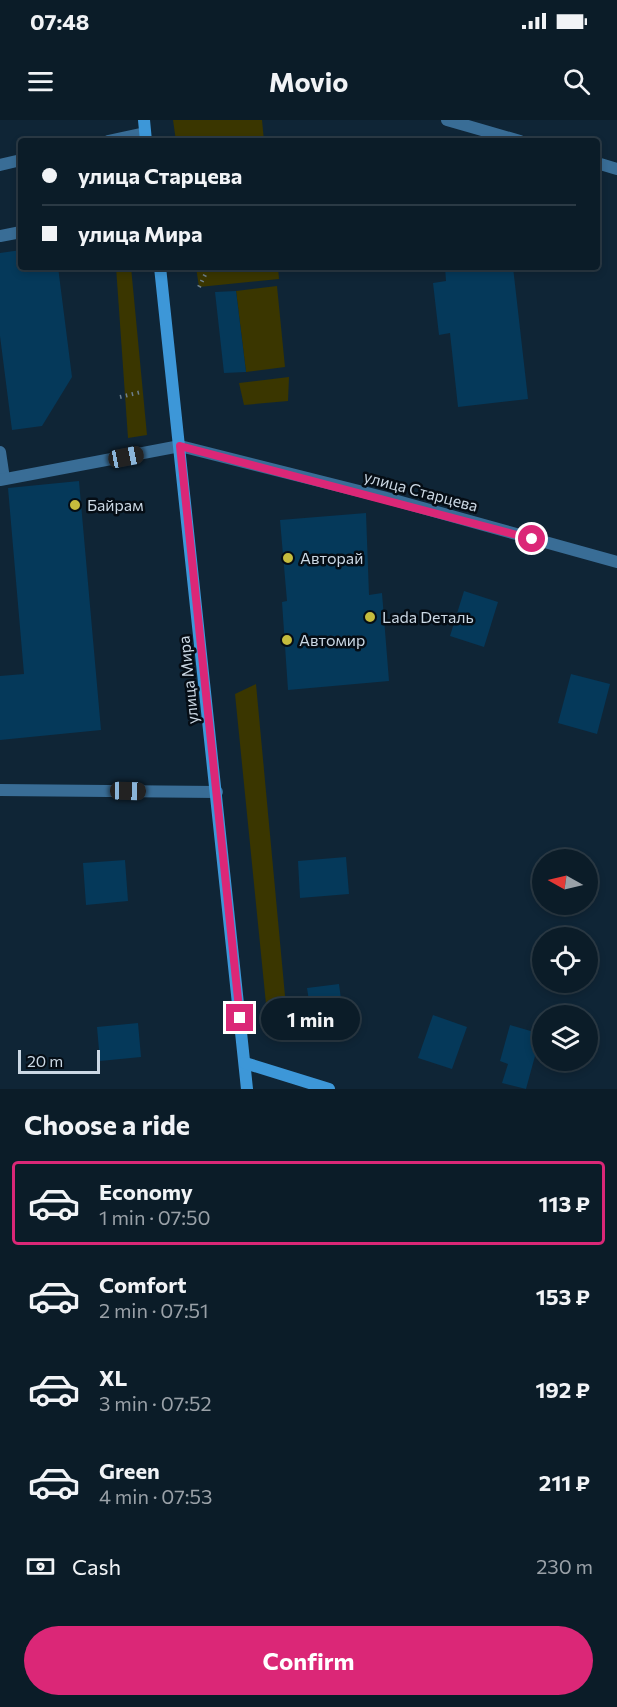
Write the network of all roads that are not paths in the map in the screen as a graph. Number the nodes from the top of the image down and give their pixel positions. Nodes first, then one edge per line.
1 (447, 120) edge
2 (145, 131) edge
3 (119, 138) edge
4 (510, 138) edge
5 (18, 161) edge
6 (600, 164) edge
7 (0, 165) edge
8 (617, 169) edge
9 (18, 233) edge
10 (0, 236) edge
11 (160, 270) edge
12 (180, 446) junction
13 (0, 452) edge
14 (2, 480) edge
15 (617, 562) edge
16 (0, 790) edge
17 (217, 792) junction
18 (245, 1063) junction
19 (248, 1089) edge
20 (329, 1089) edge

1 - 4 street
2 - 3 street
5 - 7 street
6 - 8 street
9 - 10 street
11 - 12 main road, улица Мира
12 - 14 street
12 - 15 street, улица Старцева
12 - 17 main road, улица Мира
13 - 14 street
16 - 17 street
17 - 18 main road, улица Мира
18 - 19 main road, улица Мира
18 - 20 main road

